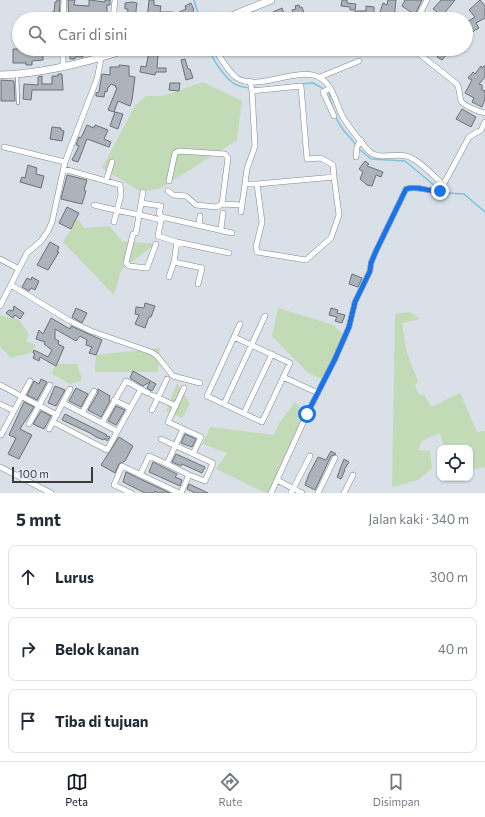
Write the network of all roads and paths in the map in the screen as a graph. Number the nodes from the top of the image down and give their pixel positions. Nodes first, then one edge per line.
1 (64, 0) edge
2 (115, 0) edge
3 (271, 0) edge
4 (427, 0) edge
5 (63, 12) edge
6 (114, 12) edge
7 (241, 12) edge
8 (421, 12) edge
9 (63, 56) edge
10 (108, 56) edge
11 (220, 56) edge
12 (422, 56) edge
13 (102, 58) junction
14 (359, 60) dead end
15 (63, 66) junction
16 (17, 74) junction
17 (0, 75) edge
18 (320, 77) junction
19 (251, 83) junction
20 (327, 90) junction
21 (252, 91) junction
22 (18, 103) dead end
23 (485, 114) edge
24 (334, 116) dead end
25 (485, 122) edge
26 (359, 144) junction
27 (4, 147) dead end
28 (356, 157) dead end
29 (65, 162) junction
30 (112, 162) dead end
31 (64, 169) junction
32 (334, 177) junction
33 (106, 181) junction
34 (169, 181) dead end
35 (249, 184) dead end
36 (257, 184) junction
37 (442, 188) junction
38 (168, 191) dead end
39 (143, 192) dead end
40 (141, 202) junction
41 (222, 204) junction
42 (94, 205) dead end
43 (242, 205) junction
44 (117, 211) junction
45 (241, 212) dead end
46 (223, 213) dead end
47 (139, 214) junction
48 (200, 216) dead end
49 (162, 219) junction
50 (114, 222) dead end
51 (199, 225) junction
52 (221, 230) junction
53 (232, 233) dead end
54 (158, 236) junction
55 (178, 242) junction
56 (229, 253) dead end
57 (0, 259) edge
58 (174, 262) junction
59 (19, 268) junction
60 (169, 277) dead end
61 (198, 284) dead end
62 (11, 285) junction
63 (0, 305) edge
64 (265, 316) dead end
65 (240, 324) dead end
66 (234, 337) junction
67 (252, 345) junction
68 (272, 354) junction
69 (283, 376) junction
70 (167, 379) dead end
71 (30, 381) dead end
72 (200, 383) dead end
73 (0, 385) edge
74 (50, 385) dead end
75 (184, 388) dead end
76 (70, 389) dead end
77 (141, 389) junction
78 (94, 391) dead end
79 (318, 392) junction
80 (22, 396) junction
81 (158, 398) junction
82 (114, 400) junction
83 (63, 403) junction
84 (0, 404) edge
85 (224, 404) junction
86 (39, 405) junction
87 (176, 406) junction
88 (130, 408) junction
89 (152, 410) dead end
90 (14, 411) junction
91 (82, 413) junction
92 (244, 413) junction
93 (57, 415) junction
94 (53, 422) junction
95 (102, 423) junction
96 (29, 424) dead end
97 (49, 429) dead end
98 (183, 429) junction
99 (117, 431) junction
100 (1, 435) dead end
101 (161, 439) dead end
102 (175, 445) junction
103 (193, 454) junction
104 (310, 456) dead end
105 (335, 458) dead end
106 (167, 464) junction
107 (0, 467) edge
108 (140, 475) junction
109 (190, 475) junction
110 (353, 475) dead end
111 (277, 480) junction
112 (292, 491) edge
113 (51, 493) edge
114 (131, 493) edge
115 (180, 493) edge
116 (271, 493) edge
117 (302, 493) edge
118 (318, 493) edge
119 (344, 493) edge

1 - 5 street
2 - 6 street
3 - 7 main road
4 - 8 street
9 - 15 street
10 - 13 main road
11 - 19 street
12 - 23 street
13 - 15 main road
13 - 29 street
14 - 18 street
15 - 16 main road
16 - 17 main road
16 - 22 lane
18 - 19 street
18 - 20 street
19 - 21 street
20 - 24 street
20 - 26 street
21 - 32 street
21 - 43 street
25 - 37 street
26 - 28 street
26 - 37 street
27 - 29 street
29 - 31 street
30 - 33 street
31 - 33 street
31 - 59 street
32 - 36 street
32 - 36 street
33 - 44 street
34 - 41 street
35 - 36 street
37 - 79 street
38 - 41 street
39 - 40 street
40 - 47 street
40 - 49 street
41 - 43 street
42 - 44 street
43 - 45 street
44 - 47 street
44 - 50 street
46 - 52 street
47 - 49 street
47 - 54 street
48 - 51 street
49 - 51 street
49 - 54 street
51 - 52 street
52 - 53 street
54 - 55 street
55 - 56 street
55 - 58 street
57 - 59 street
58 - 60 street
58 - 61 street
59 - 62 street
62 - 63 street
62 - 72 street
64 - 67 street
65 - 66 street
66 - 67 street
66 - 85 street
67 - 68 street
67 - 85 street
68 - 69 street
68 - 92 street
69 - 79 street
69 - 92 street
70 - 81 street
71 - 80 street
73 - 80 street
74 - 86 street
75 - 87 street
76 - 83 street
77 - 81 street
77 - 82 street
77 - 88 street
78 - 91 street
79 - 111 street
80 - 86 street
80 - 90 street
81 - 87 street
81 - 89 street
82 - 88 street
82 - 95 street
83 - 91 street
83 - 93 street
84 - 90 street
85 - 92 street
86 - 93 street
86 - 96 street
87 - 98 street
88 - 99 street
90 - 100 street
91 - 95 street
93 - 94 street
94 - 97 street
94 - 99 street
95 - 99 street
98 - 102 street
98 - 103 street
101 - 102 street
102 - 103 street
102 - 106 street
103 - 109 street
104 - 112 street
105 - 118 street
106 - 108 street
106 - 109 street
107 - 113 street
108 - 114 street
108 - 115 street
109 - 115 street
110 - 119 street
111 - 112 street
111 - 116 street
112 - 117 street

